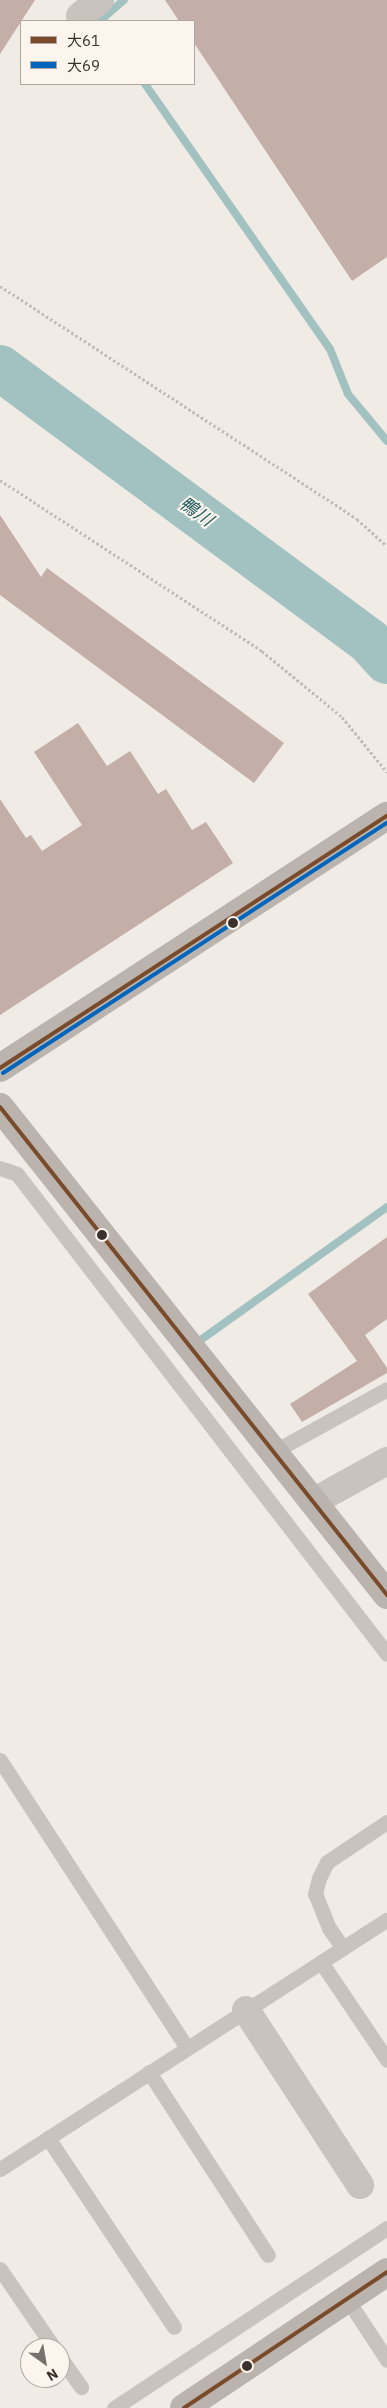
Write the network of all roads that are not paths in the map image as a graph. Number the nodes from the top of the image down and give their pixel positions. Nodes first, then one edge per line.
1 (387, 816) edge
2 (0, 1068) edge
3 (0, 1107) edge
4 (0, 1168) edge
5 (387, 1389) edge
6 (273, 1452) junction
7 (387, 1461) edge
8 (313, 1502) junction
9 (387, 1595) edge
10 (387, 1654) edge
11 (0, 1760) edge
12 (387, 1822) edge
13 (387, 1920) edge
14 (343, 1948) junction
15 (321, 1962) junction
16 (246, 2010) junction
17 (187, 2048) junction
18 (387, 2060) edge
19 (149, 2072) junction
20 (48, 2138) junction
21 (0, 2169) edge
22 (360, 2184) dead end
23 (387, 2228) edge
24 (268, 2255) dead end
25 (0, 2269) edge
26 (387, 2272) edge
27 (347, 2299) junction
28 (174, 2327) dead end
29 (47, 2338) edge
30 (387, 2360) edge
31 (70, 2371) edge
32 (81, 2387) dead end
33 (114, 2408) edge
34 (184, 2408) edge

1 - 2 street
3 - 6 street
4 - 10 lane
5 - 6 lane
6 - 8 street
7 - 8 street
8 - 9 street
11 - 17 lane
12 - 14 lane
13 - 14 lane
14 - 15 lane
15 - 16 lane
15 - 18 lane
16 - 17 lane
16 - 22 street
17 - 19 lane
19 - 20 lane
19 - 24 lane
20 - 21 lane
20 - 28 lane
23 - 33 lane
25 - 29 lane
26 - 27 street
27 - 30 lane
27 - 34 street
31 - 32 lane

